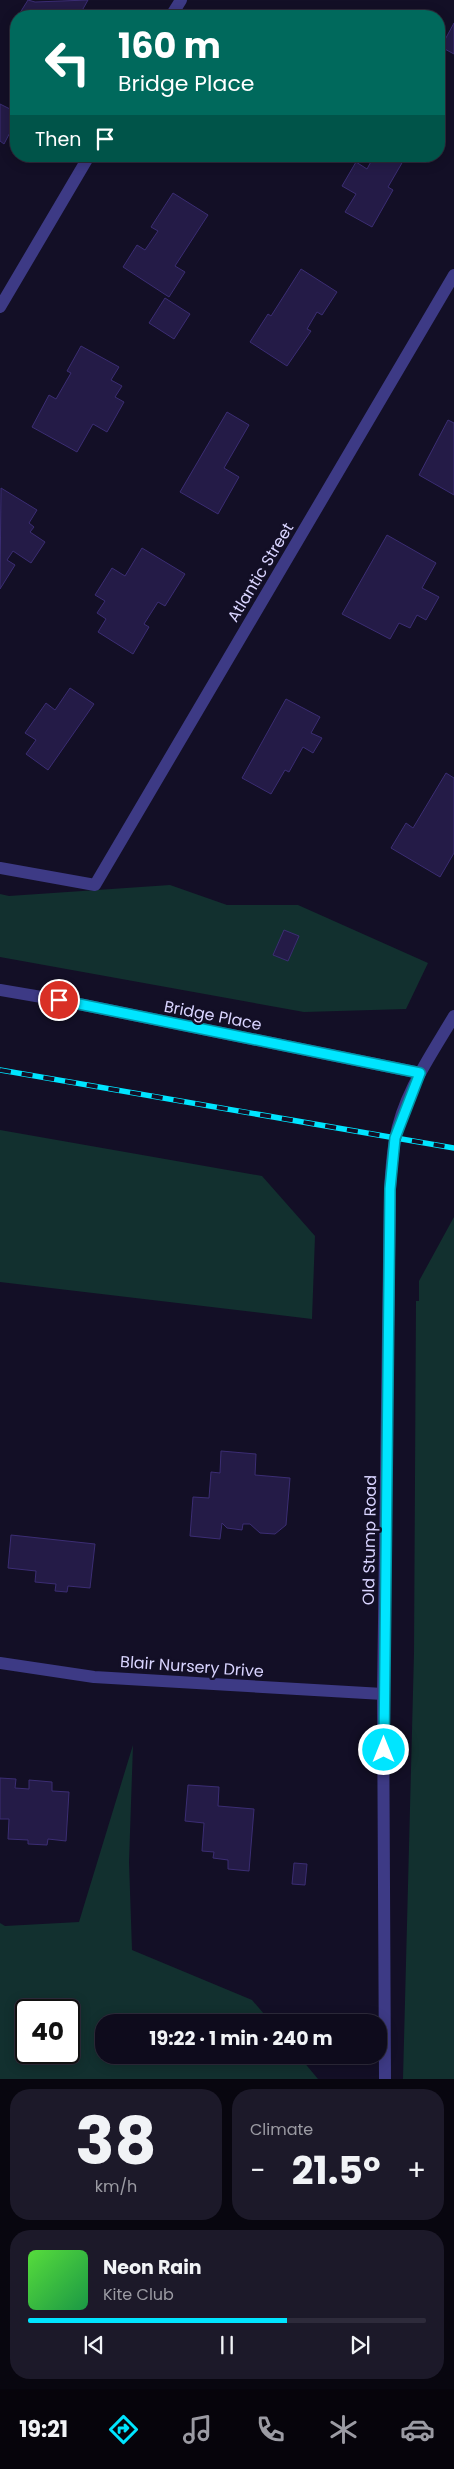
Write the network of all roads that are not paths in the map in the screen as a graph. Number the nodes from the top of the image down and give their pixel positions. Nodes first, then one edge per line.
1 (85, 162) edge
2 (454, 275) edge
3 (0, 307) edge
4 (0, 868) edge
5 (0, 990) edge
6 (454, 1016) edge
7 (420, 1073) junction
8 (0, 1663) edge
9 (383, 1694) junction
10 (384, 2079) edge

1 - 3 street
2 - 4 street, Atlantic Street
5 - 7 street, Bridge Place
6 - 7 street, Old Stump Road
7 - 9 street, Old Stump Road
8 - 9 street, Blair Nursery Drive
9 - 10 street, Old Stump Road

